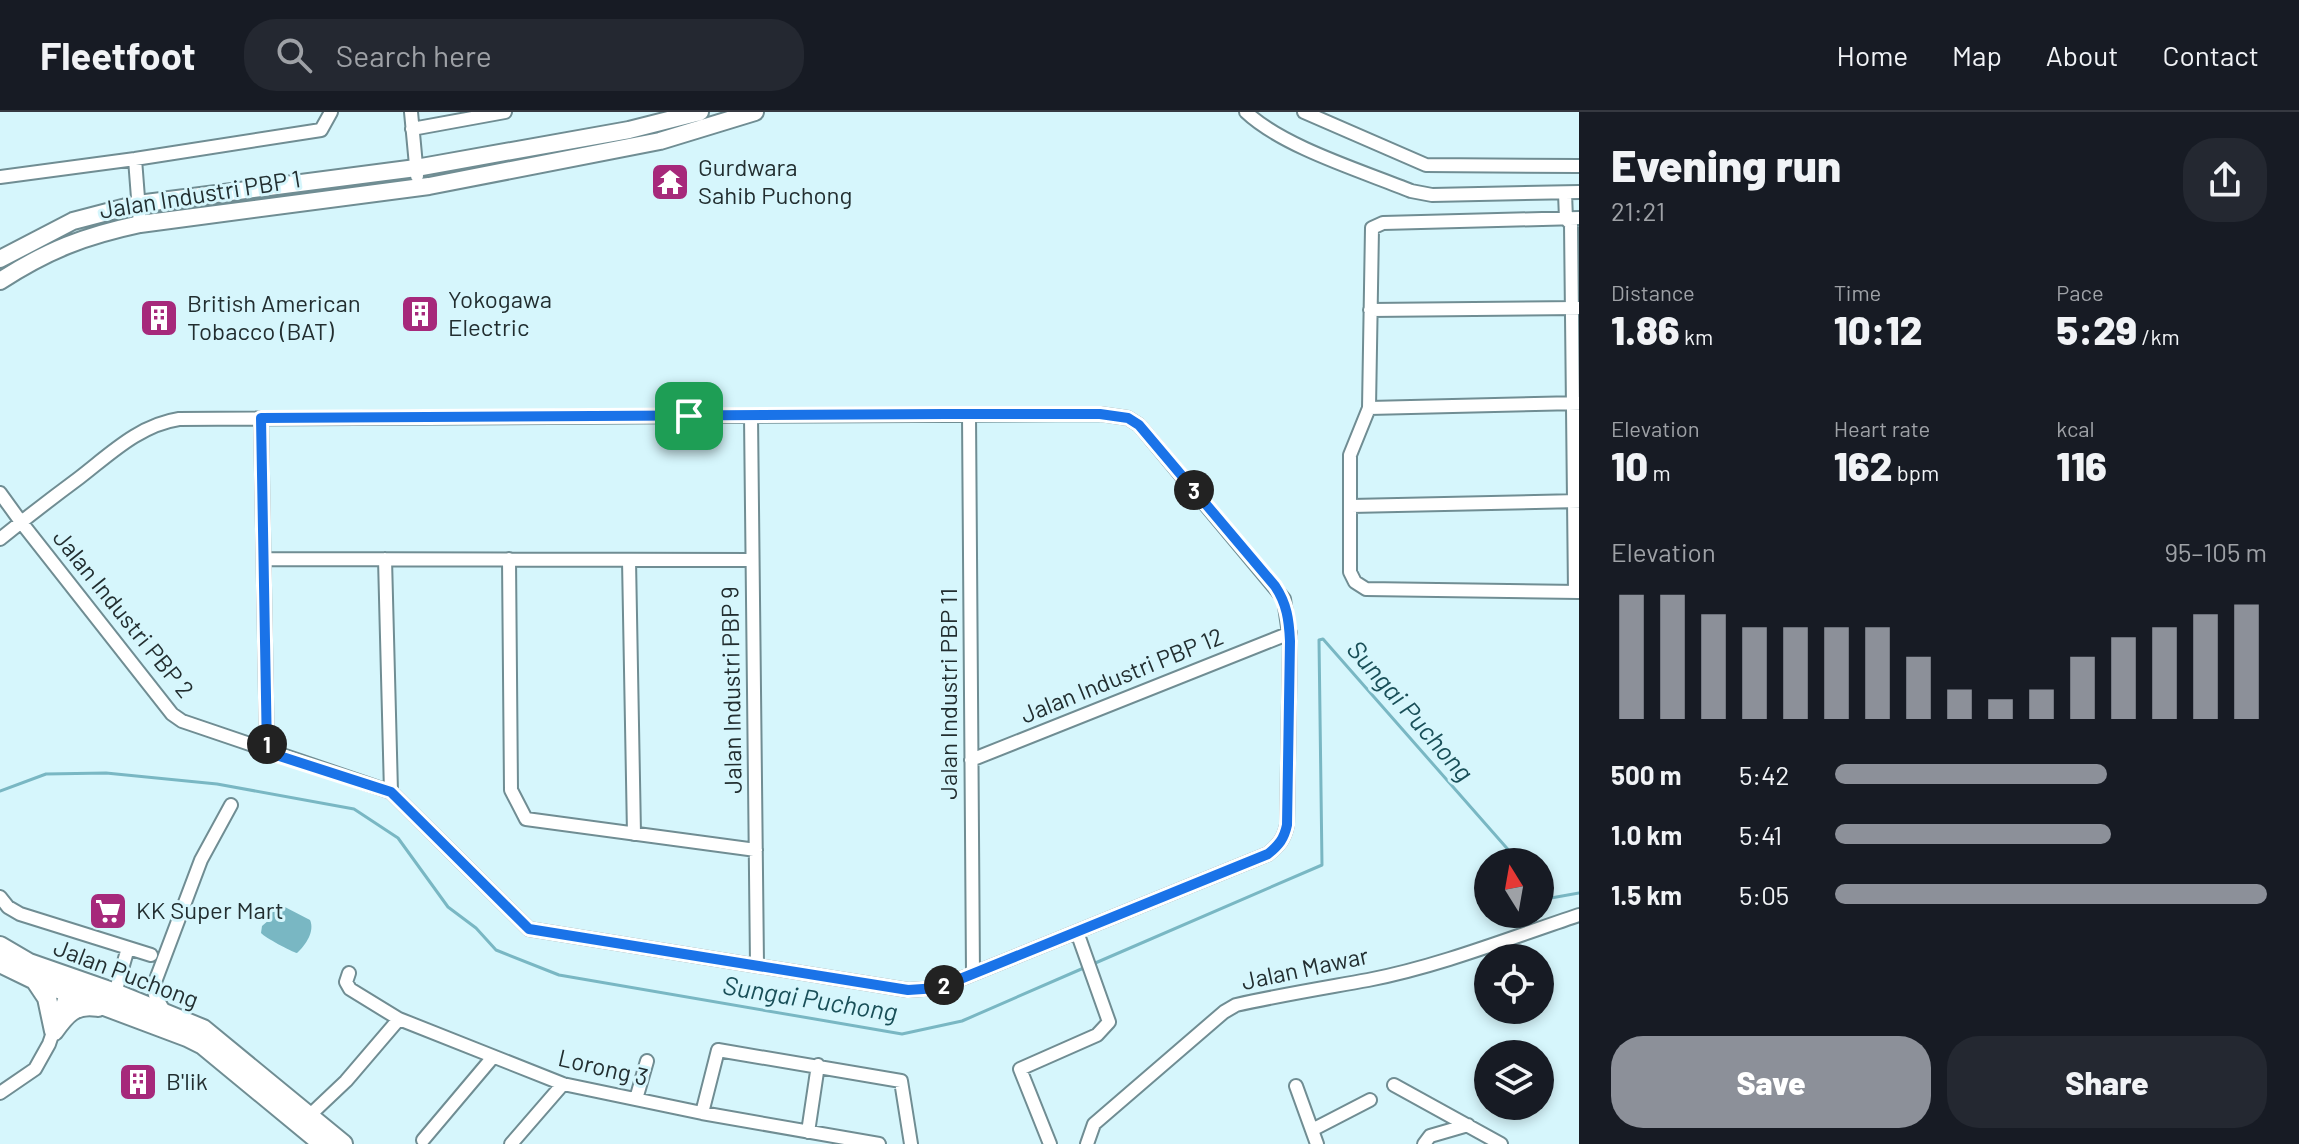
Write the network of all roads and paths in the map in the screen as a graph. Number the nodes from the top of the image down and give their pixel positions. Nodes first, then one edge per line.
1 (331, 112) edge
2 (411, 112) edge
3 (505, 112) edge
4 (700, 112) edge
5 (755, 112) edge
6 (1246, 112) edge
7 (1304, 112) edge
8 (414, 149) junction
9 (135, 159) junction
10 (1579, 166) edge
11 (0, 177) edge
12 (418, 188) junction
13 (1574, 193) edge
14 (138, 204) junction
15 (1573, 220) edge
16 (140, 224) junction
17 (0, 259) edge
18 (0, 281) edge
19 (1575, 308) edge
20 (1370, 310) junction
21 (1576, 404) edge
22 (1369, 408) junction
23 (969, 414) junction
24 (751, 416) junction
25 (261, 418) junction
26 (0, 493) edge
27 (1577, 502) edge
28 (1351, 506) junction
29 (21, 522) junction
30 (0, 539) edge
31 (264, 559) junction
32 (385, 559) junction
33 (509, 559) junction
34 (629, 560) junction
35 (752, 560) junction
36 (1577, 592) edge
37 (1290, 633) junction
38 (267, 752) junction
39 (971, 760) junction
40 (391, 792) junction
41 (231, 805) dead end
42 (634, 834) junction
43 (756, 850) junction
44 (0, 897) edge
45 (1579, 915) edge
46 (1077, 932) junction
47 (0, 946) edge
48 (128, 948) junction
49 (151, 955) dead end
50 (0, 963) edge
51 (757, 964) junction
52 (349, 973) dead end
53 (973, 974) junction
54 (35, 980) junction
55 (155, 982) junction
56 (69, 984) junction
57 (119, 1000) junction
58 (164, 1011) junction
59 (399, 1019) junction
60 (54, 1031) junction
61 (493, 1057) junction
62 (647, 1061) dead end
63 (818, 1065) junction
64 (563, 1084) junction
65 (1394, 1085) dead end
66 (1296, 1086) dead end
67 (0, 1093) edge
68 (636, 1099) junction
69 (1370, 1100) dead end
70 (702, 1113) junction
71 (309, 1116) junction
72 (1468, 1125) junction
73 (1312, 1130) junction
74 (808, 1132) junction
75 (423, 1140) dead end
76 (840, 1141) edge
77 (323, 1144) edge
78 (343, 1144) edge
79 (511, 1144) edge
80 (879, 1144) edge
81 (911, 1144) edge
82 (1050, 1144) edge
83 (1087, 1144) edge
84 (1317, 1144) edge
85 (1424, 1144) edge
86 (1501, 1144) edge

1 - 9 street
2 - 8 street
3 - 8 street
4 - 8 main road, Jalan Industri PBP 1
5 - 12 main road, Jalan Industri PBP 1
6 - 13 street
7 - 10 street
8 - 12 street
8 - 14 main road, Jalan Industri PBP 1
9 - 11 street
9 - 14 street
12 - 16 main road, Jalan Industri PBP 1
13 - 15 street
14 - 16 street
14 - 17 main road, Jalan Industri PBP 1
15 - 19 street
15 - 20 street
16 - 18 main road, Jalan Industri PBP 1
19 - 20 street
19 - 21 street
20 - 22 street
21 - 22 street
21 - 27 street
22 - 28 street
23 - 24 street, Jalan Industri PBP 2
23 - 37 street, Jalan Industri PBP 2
23 - 39 street, Jalan Industri PBP 11
24 - 25 street, Jalan Industri PBP 2
24 - 35 street, Jalan Industri PBP 9
25 - 29 street, Jalan Industri PBP 2
25 - 31 street
26 - 29 street, Jalan Industri PBP 2
27 - 28 street
27 - 36 street
28 - 36 street
29 - 30 street, Jalan Industri PBP 2
29 - 38 street, Jalan Industri PBP 2
31 - 32 street
31 - 38 street
32 - 33 street
32 - 40 street
33 - 34 street
33 - 42 street
34 - 35 street
34 - 42 street
35 - 43 street, Jalan Industri PBP 9
37 - 39 street, Jalan Industri PBP 12
37 - 46 street, Jalan Industri PBP 2
38 - 40 street, Jalan Industri PBP 2
39 - 53 street, Jalan Industri PBP 11
40 - 51 street, Jalan Industri PBP 2
41 - 55 street
42 - 43 street
43 - 51 street, Jalan Industri PBP 9
44 - 48 street
45 - 83 street, Jalan Mawar
46 - 53 street, Jalan Industri PBP 2
46 - 82 street
47 - 56 main road, Jalan Puchong
48 - 49 street
48 - 57 street
50 - 54 main road, Jalan Puchong
51 - 53 street, Jalan Industri PBP 2
52 - 59 street, Lorong 3
54 - 56 main road, Jalan Puchong
54 - 60 main road
55 - 57 street
55 - 58 street
56 - 57 main road, Jalan Puchong
56 - 60 street
57 - 58 main road, Jalan Puchong
57 - 60 main road
57 - 77 main road, Jalan Puchong
58 - 71 main road, Jalan Puchong
59 - 61 street, Lorong 3
59 - 71 street
60 - 67 street
61 - 64 street, Lorong 3
61 - 75 street
62 - 68 street
63 - 70 street
63 - 74 street
63 - 81 street
64 - 68 street, Lorong 3
64 - 79 street
65 - 72 street
66 - 73 street
68 - 70 street, Lorong 3
69 - 73 street
70 - 74 street, Lorong 3
71 - 78 main road, Jalan Puchong
72 - 85 street
72 - 86 street
73 - 84 street
74 - 76 street, Lorong 3
76 - 80 street, Lorong 3

